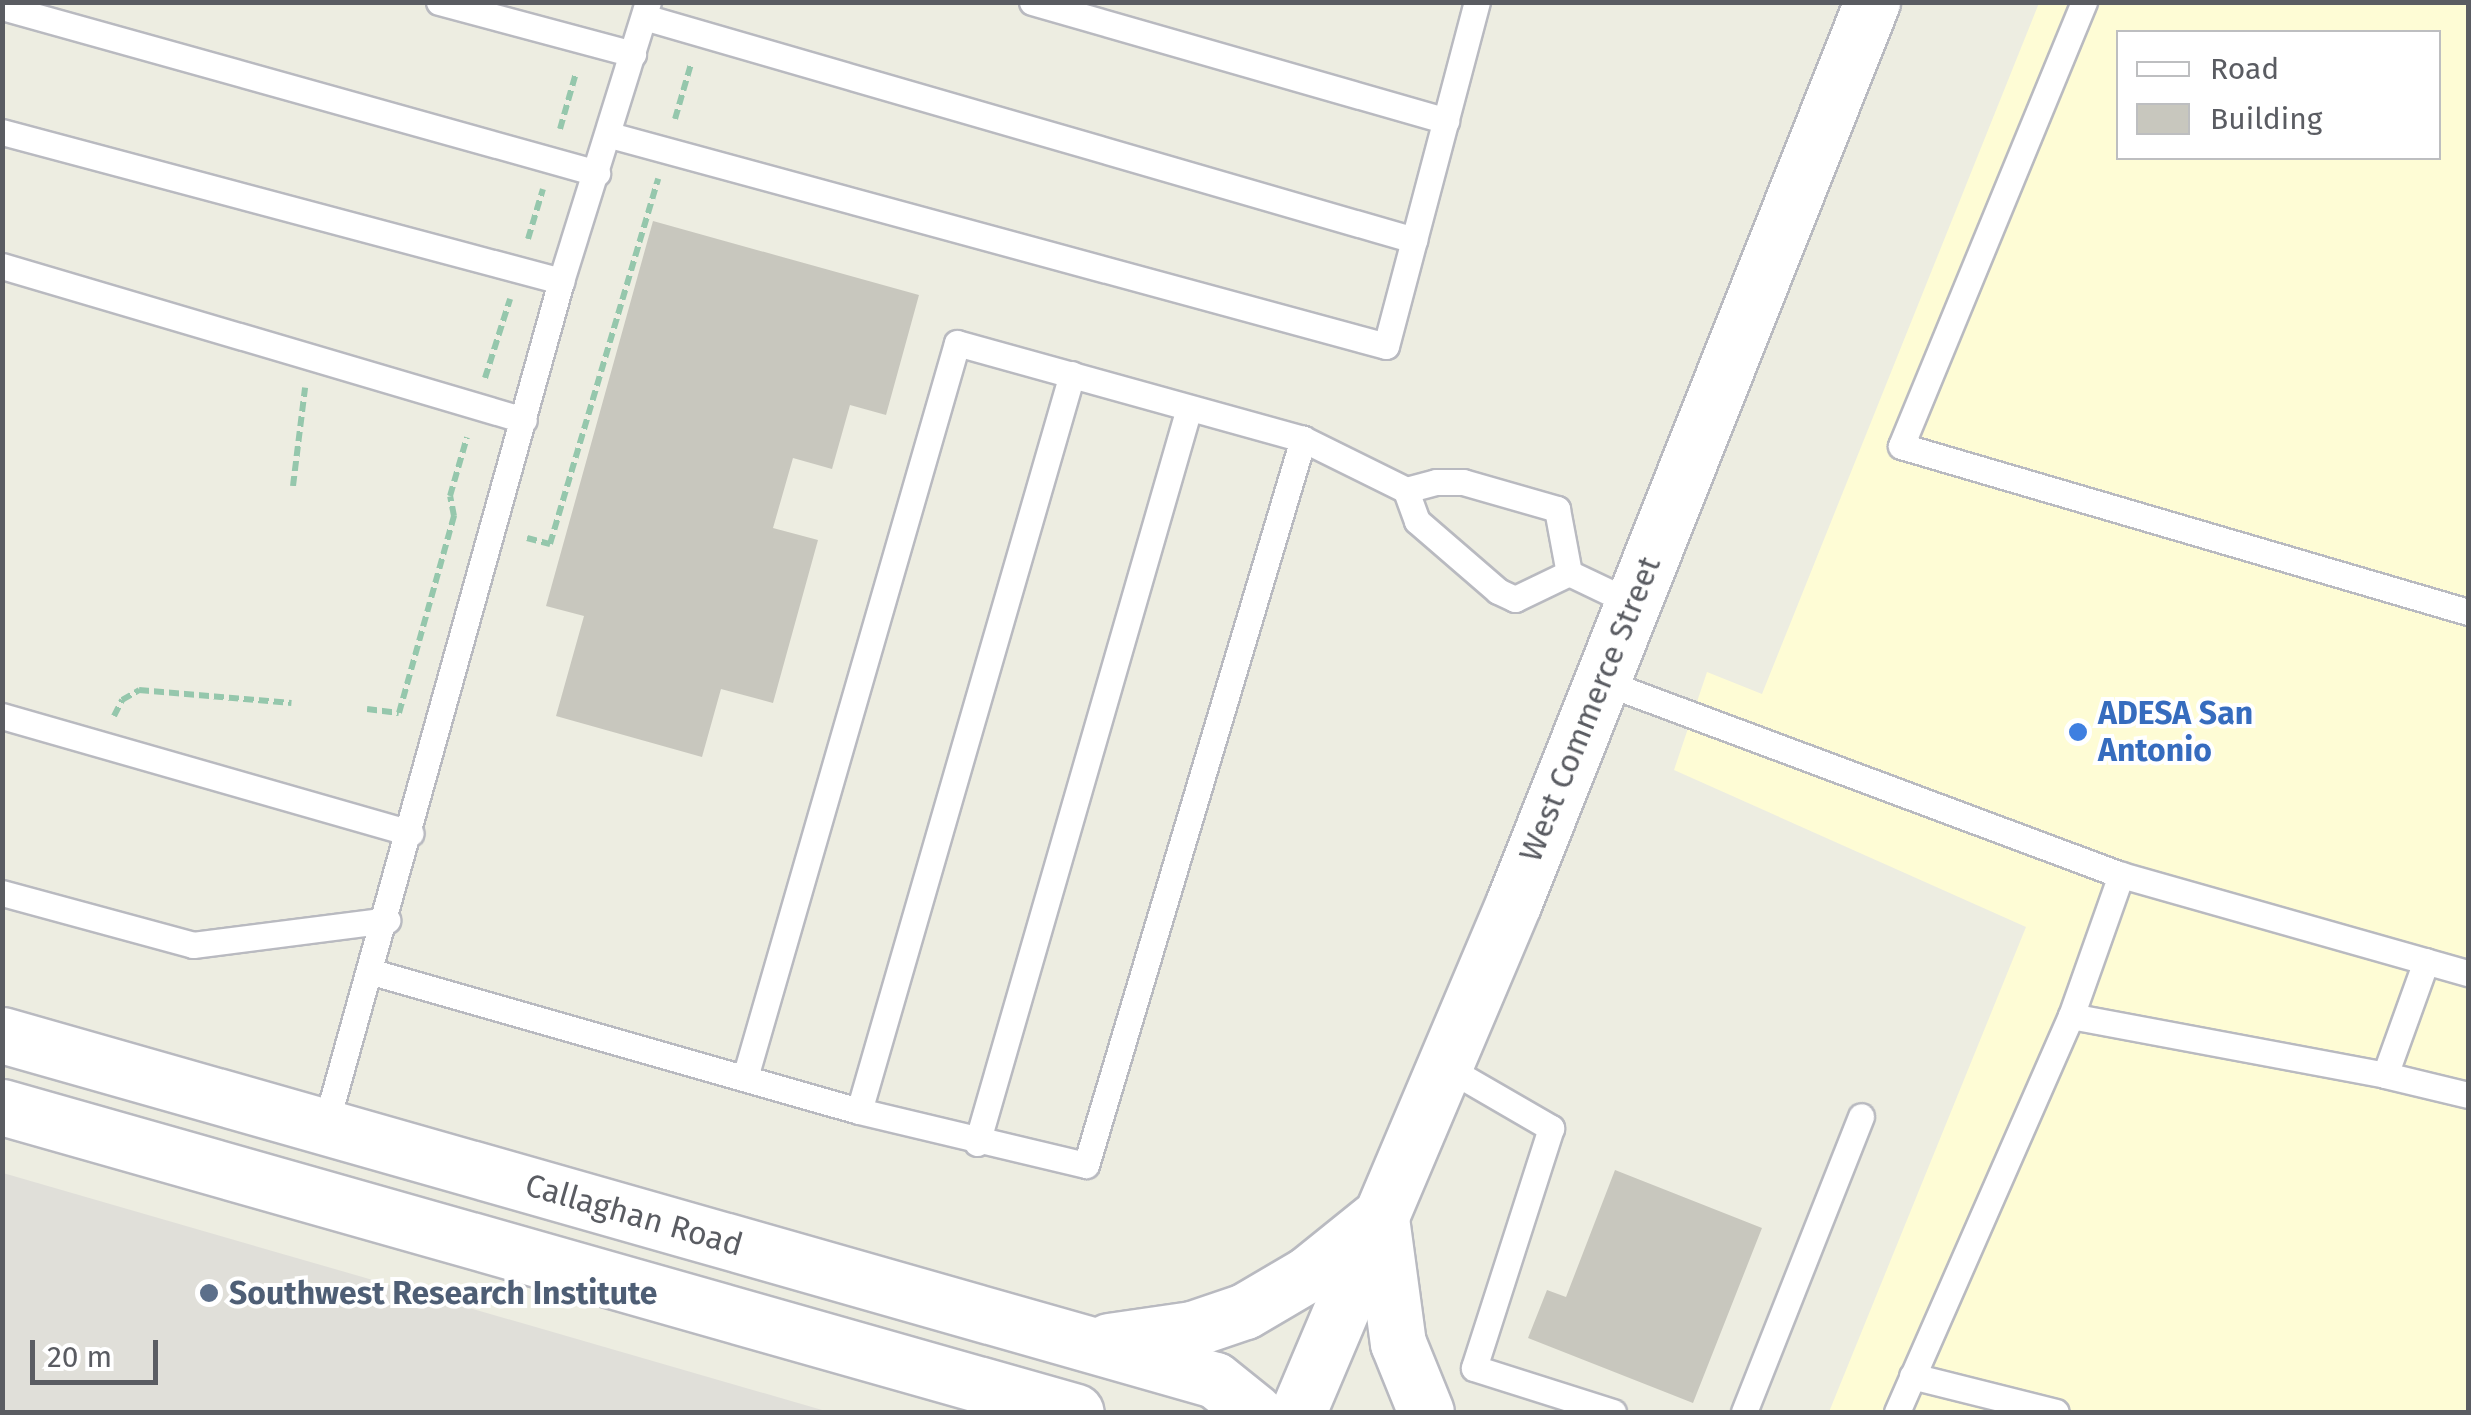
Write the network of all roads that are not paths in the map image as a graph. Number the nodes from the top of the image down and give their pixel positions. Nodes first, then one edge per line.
1 (438, 2) edge
2 (1032, 2) edge
3 (1477, 2) edge
4 (1872, 2) edge
5 (2084, 2) edge
6 (2, 6) edge
7 (646, 10) edge
8 (633, 54) junction
9 (1446, 121) junction
10 (2, 132) edge
11 (610, 135) junction
12 (597, 173) junction
13 (1414, 240) junction
14 (2, 266) edge
15 (561, 281) junction
16 (1072, 374) junction
17 (1189, 408) junction
18 (524, 420) junction
19 (1304, 439) junction
20 (1406, 490) junction
21 (1569, 573) junction
22 (1632, 602) junction
23 (2468, 612) edge
24 (1602, 680) junction
25 (2, 716) edge
26 (411, 833) junction
27 (2121, 876) junction
28 (2, 893) edge
29 (387, 920) junction
30 (2426, 961) junction
31 (372, 972) junction
32 (2468, 973) edge
33 (2070, 1016) junction
34 (2, 1036) edge
35 (1444, 1066) junction
36 (746, 1074) junction
37 (2385, 1074) junction
38 (2468, 1094) edge
39 (2, 1106) edge
40 (859, 1111) junction
41 (1861, 1116) dead end
42 (325, 1127) junction
43 (977, 1143) junction
44 (1381, 1215) junction
45 (1088, 1344) junction
46 (1912, 1376) junction
47 (1063, 1410) edge
48 (1256, 1412) edge
49 (1298, 1412) edge
50 (1426, 1412) edge
51 (1613, 1412) edge
52 (1744, 1412) edge
53 (1896, 1412) edge
54 (2056, 1412) edge

1 - 8 lane
2 - 9 lane
3 - 9 lane
4 - 22 main road, West Commerce Street
5 - 23 lane
6 - 12 lane
7 - 8 lane
7 - 13 lane
8 - 11 lane
9 - 13 lane
10 - 15 lane
11 - 12 lane
11 - 13 lane
12 - 15 lane
14 - 18 lane
15 - 18 lane
16 - 17 lane
16 - 36 lane
16 - 40 lane
17 - 19 lane
17 - 43 lane
18 - 26 lane
19 - 20 lane
19 - 43 lane
20 - 21 lane
20 - 21 lane
21 - 22 lane
22 - 24 main road, West Commerce Street
24 - 27 lane
24 - 35 main road, West Commerce Street
25 - 26 lane
26 - 29 lane
27 - 30 lane
27 - 33 lane
28 - 29 lane
29 - 31 lane
30 - 32 lane
30 - 37 lane
31 - 36 lane
31 - 42 lane
33 - 37 lane
33 - 46 lane
34 - 42 main road, Callaghan Road
35 - 44 main road, West Commerce Street
35 - 51 lane
36 - 40 lane
37 - 38 lane
39 - 47 main road
40 - 43 lane
41 - 52 lane
42 - 45 main road, Callaghan Road
44 - 45 main road
44 - 49 main road, West Commerce Street
44 - 50 main road
45 - 48 main road, Callaghan Road
46 - 53 lane
46 - 54 lane

